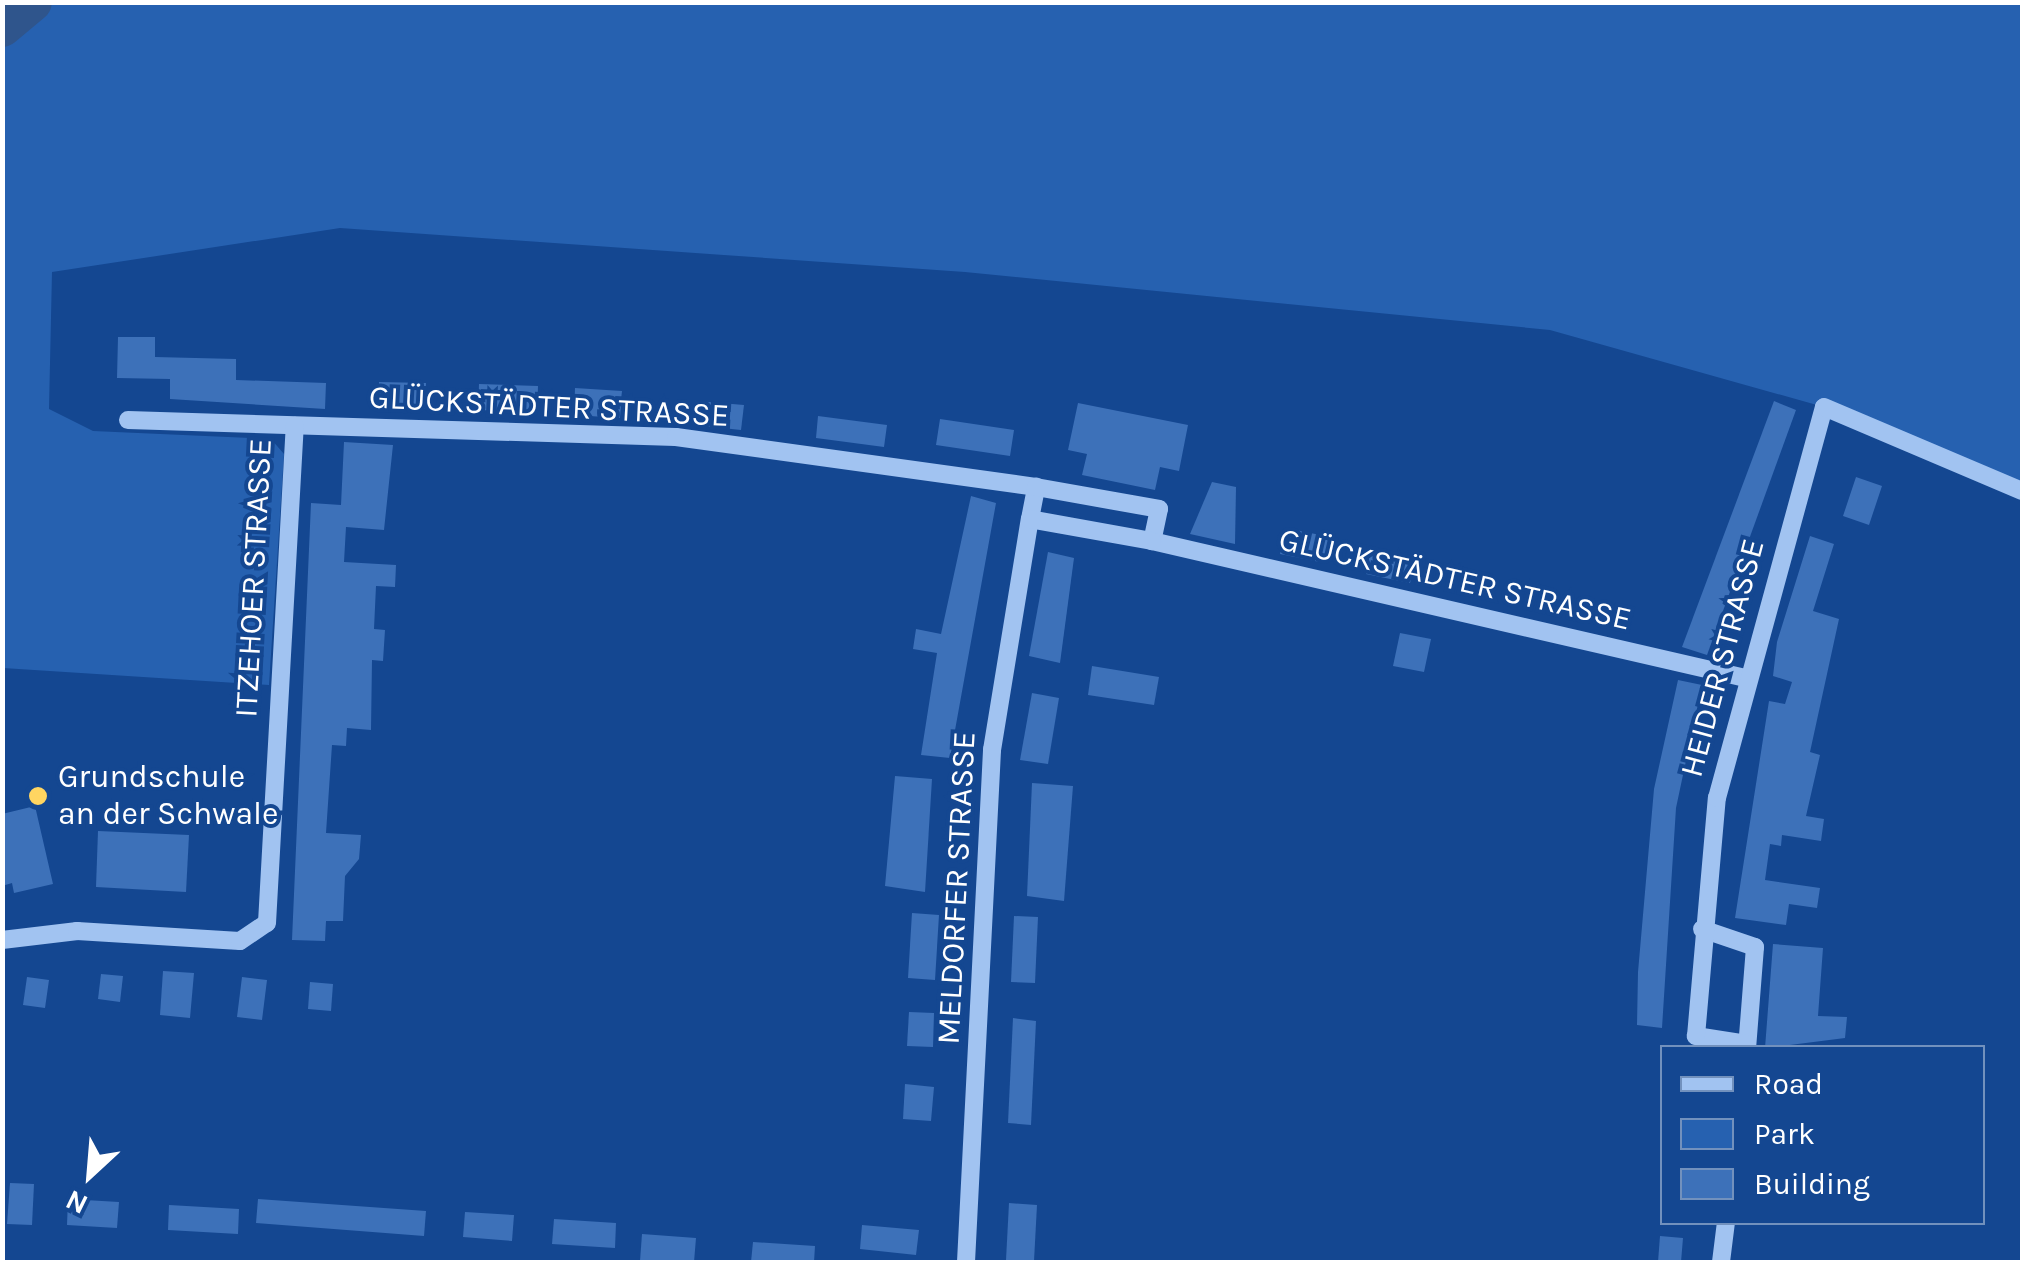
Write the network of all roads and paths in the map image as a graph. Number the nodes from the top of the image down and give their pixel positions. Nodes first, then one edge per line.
1 (128, 420) dead end
2 (295, 426) junction
3 (1036, 486) junction
4 (2022, 491) edge
5 (1030, 520) junction
6 (1152, 541) junction
7 (1745, 678) junction
8 (1702, 929) junction
9 (2, 940) edge
10 (1742, 1045) edge
11 (1747, 1045) edge
12 (1726, 1225) edge
13 (966, 1262) edge
14 (1722, 1262) edge

1 - 2 street, ITZEHOER STRASSE
2 - 3 street, GLÜCKSTÄDTER STRASSE
2 - 9 street, ITZEHOER STRASSE
3 - 5 street
3 - 6 street, GLÜCKSTÄDTER STRASSE
4 - 7 street, HEIDER STRASSE
5 - 6 street, GLÜCKSTÄDTER STRASSE
5 - 13 street, MELDORFER STRASSE
6 - 7 street, GLÜCKSTÄDTER STRASSE
7 - 8 street, HEIDER STRASSE
8 - 10 street, HEIDER STRASSE
8 - 11 street, HEIDER STRASSE
12 - 14 street

